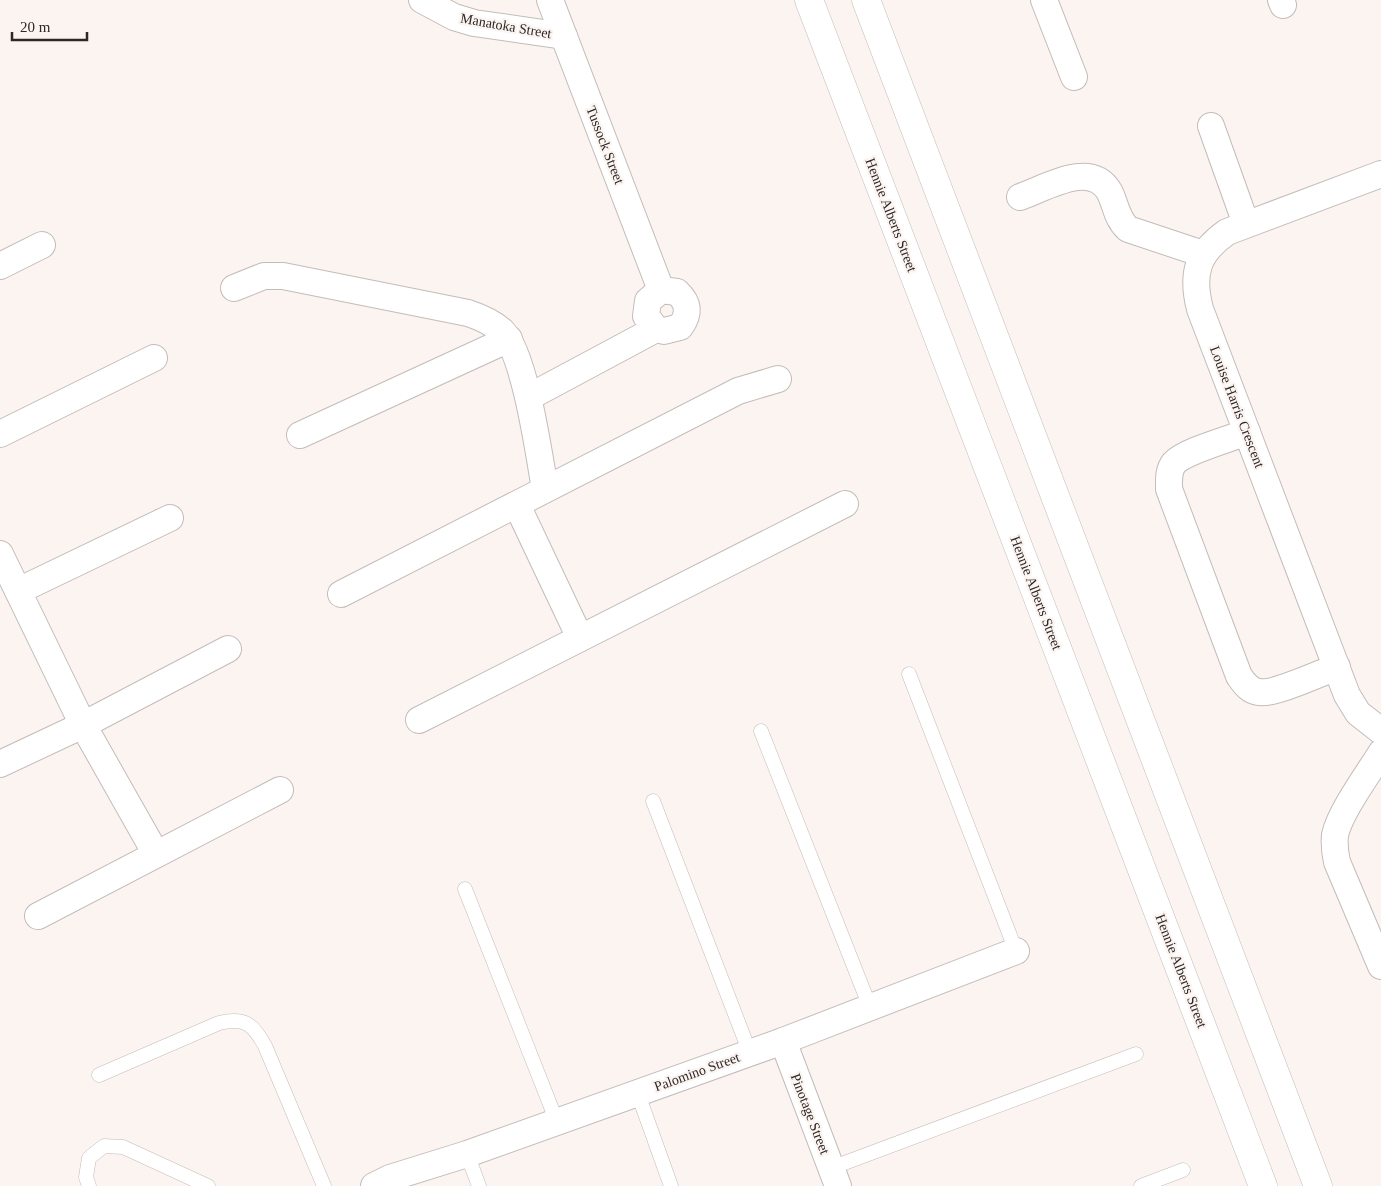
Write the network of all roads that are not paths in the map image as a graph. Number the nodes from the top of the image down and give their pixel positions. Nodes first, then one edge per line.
1 (422, 0) edge
2 (550, 0) edge
3 (809, 0) edge
4 (866, 0) edge
5 (1044, 0) edge
6 (564, 36) junction
7 (1074, 78) dead end
8 (1211, 126) dead end
9 (1381, 174) edge
10 (1020, 196) dead end
11 (1246, 224) junction
12 (42, 245) dead end
13 (1203, 254) junction
14 (0, 266) edge
15 (234, 288) dead end
16 (661, 290) junction
17 (656, 329) junction
18 (509, 339) junction
19 (154, 358) dead end
20 (778, 379) dead end
21 (529, 397) junction
22 (1247, 432) junction
23 (0, 434) edge
24 (300, 434) dead end
25 (545, 489) junction
26 (845, 504) dead end
27 (517, 505) junction
28 (170, 518) dead end
29 (0, 554) edge
30 (18, 592) junction
31 (341, 594) dead end
32 (580, 638) junction
33 (228, 649) dead end
34 (1337, 667) junction
35 (909, 674) dead end
36 (419, 720) dead end
37 (83, 725) junction
38 (761, 731) dead end
39 (1381, 731) edge
40 (1381, 753) edge
41 (0, 764) edge
42 (280, 790) dead end
43 (654, 801) dead end
44 (156, 854) junction
45 (465, 889) dead end
46 (38, 916) dead end
47 (1016, 951) joint
48 (1381, 966) edge
49 (870, 1007) junction
50 (782, 1041) junction
51 (750, 1053) junction
52 (1136, 1054) dead end
53 (99, 1075) dead end
54 (638, 1094) junction
55 (558, 1122) junction
56 (467, 1154) junction
57 (1183, 1170) dead end
58 (834, 1177) edge
59 (88, 1186) edge
60 (208, 1186) edge
61 (324, 1186) edge
62 (374, 1186) edge
63 (480, 1186) edge
64 (671, 1186) edge
65 (1141, 1186) edge
66 (1263, 1186) edge
67 (1318, 1186) edge

1 - 6 street, Manatoka Street
2 - 6 street, Tussock Street
3 - 66 street, Hennie Alberts Street
4 - 67 street
5 - 7 street
6 - 16 street, Tussock Street
8 - 11 street
9 - 11 street, Louise Harris Crescent
10 - 13 street
11 - 13 street, Louise Harris Crescent
12 - 14 street
13 - 22 street, Louise Harris Crescent
15 - 18 street
16 - 17 street
16 - 17 street
17 - 21 street
18 - 21 street
18 - 24 street
19 - 23 street
20 - 25 street
21 - 25 street
22 - 34 street, Louise Harris Crescent
22 - 34 street
25 - 27 street
26 - 32 street
27 - 31 street
27 - 32 street
28 - 30 street
29 - 30 street
30 - 37 street
32 - 36 street
33 - 37 street
34 - 39 street, Louise Harris Crescent
35 - 47 lane
37 - 41 street
37 - 44 street
38 - 49 lane
40 - 48 street
42 - 44 street
43 - 51 lane
44 - 46 street
45 - 55 lane
47 - 49 street, Palomino Street
49 - 50 street, Palomino Street
50 - 51 street, Palomino Street
50 - 58 street, Pinotage Street
51 - 54 street, Palomino Street
52 - 58 lane
53 - 61 lane
54 - 55 street, Palomino Street
54 - 64 lane
55 - 56 street, Palomino Street
56 - 62 street, Palomino Street
56 - 63 lane
57 - 65 lane
59 - 60 lane

